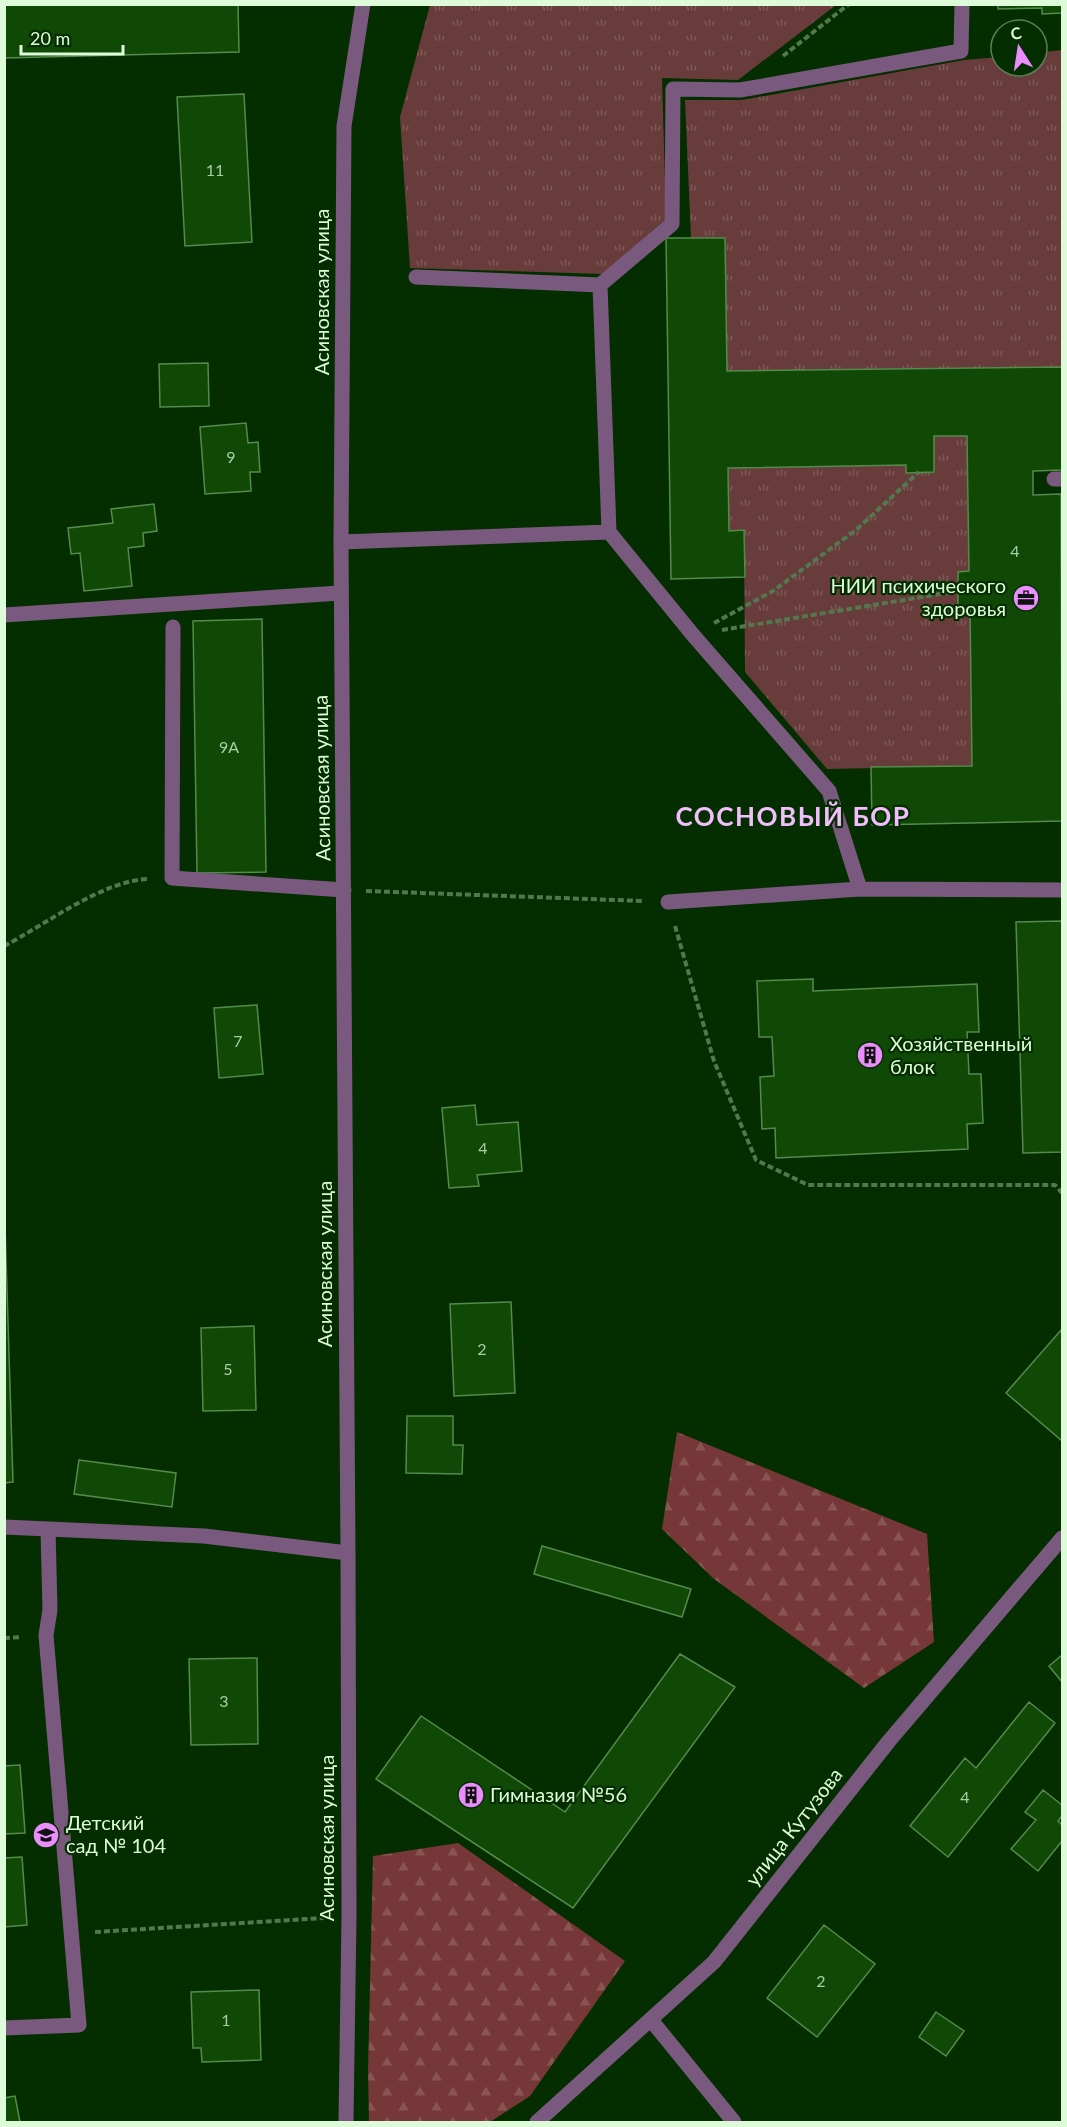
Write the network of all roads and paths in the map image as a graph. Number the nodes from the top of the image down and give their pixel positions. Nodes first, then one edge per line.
1 (363, 4) edge
2 (849, 4) edge
3 (962, 4) edge
4 (776, 61) dead end
5 (416, 278) dead end
6 (600, 285) junction
7 (919, 472) dead end
8 (609, 532) junction
9 (341, 542) junction
10 (958, 591) dead end
11 (340, 593) junction
12 (4, 615) edge
13 (173, 627) dead end
14 (693, 635) junction
15 (172, 878) junction
16 (860, 889) junction
17 (345, 890) junction
18 (1062, 890) edge
19 (668, 902) junction
20 (4, 946) edge
21 (1062, 1193) edge
22 (4, 1527) edge
23 (48, 1530) junction
24 (1062, 1538) edge
25 (348, 1553) junction
26 (349, 1916) junction
27 (73, 1934) junction
28 (651, 2020) junction
29 (4, 2028) edge
30 (346, 2122) edge
31 (537, 2122) edge
32 (734, 2122) edge

1 - 9 street, Асиновская улица
2 - 4 path
3 - 6 street
5 - 6 street
6 - 8 street
7 - 14 path
8 - 9 street
8 - 14 street
9 - 11 street, Асиновская улица
10 - 14 path
11 - 12 street
11 - 17 street, Асиновская улица
13 - 15 street
14 - 16 street
15 - 17 street
15 - 20 path
16 - 18 street
16 - 19 street
17 - 19 path
17 - 25 street, Асиновская улица
19 - 21 path
22 - 23 street
23 - 25 street
23 - 27 street
24 - 28 street, улица Кутузова
25 - 26 street, Асиновская улица
26 - 27 path
26 - 30 street, Асиновская улица
27 - 29 street
28 - 31 street, улица Кутузова
28 - 32 street

